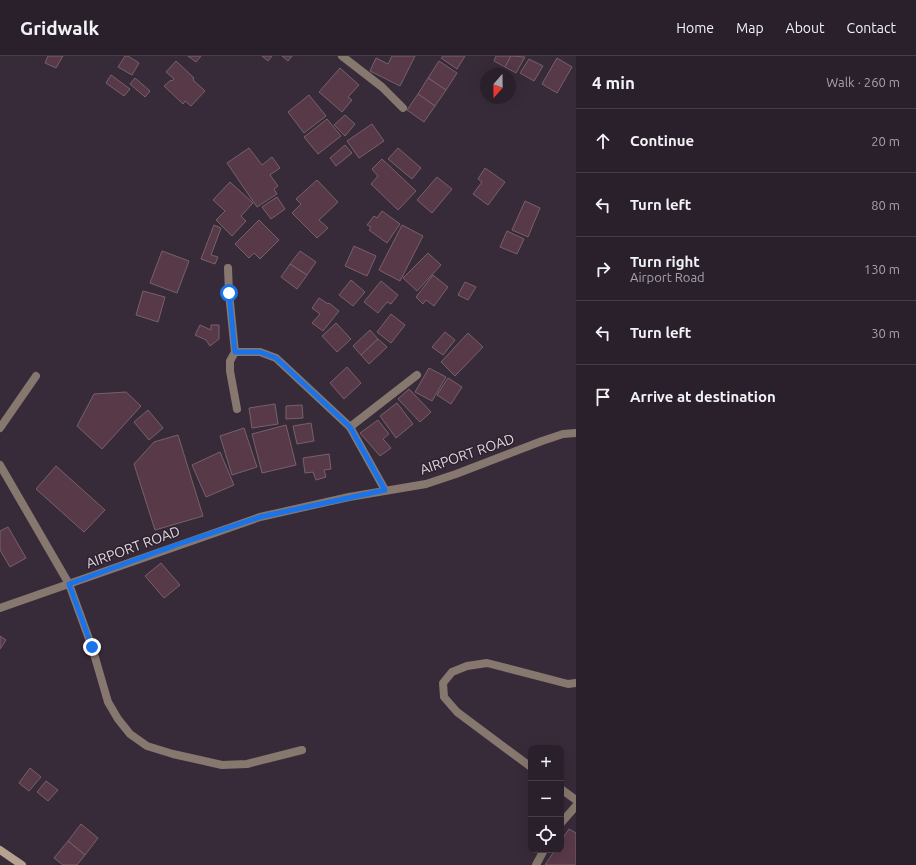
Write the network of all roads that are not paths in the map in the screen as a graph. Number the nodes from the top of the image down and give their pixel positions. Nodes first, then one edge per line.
1 (342, 56) edge
2 (403, 108) dead end
3 (228, 268) dead end
4 (235, 352) junction
5 (417, 374) dead end
6 (36, 376) dead end
7 (237, 409) dead end
8 (350, 427) junction
9 (0, 428) edge
10 (576, 433) edge
11 (0, 465) edge
12 (385, 490) junction
13 (69, 584) junction
14 (0, 608) edge
15 (572, 684) edge
16 (576, 690) edge
17 (302, 750) dead end
18 (528, 765) edge
19 (564, 791) edge
20 (576, 800) edge
21 (576, 806) edge
22 (564, 820) edge
23 (0, 850) edge
24 (542, 853) edge
25 (22, 865) edge
26 (536, 865) edge

1 - 2 street
3 - 4 street
4 - 7 street
4 - 8 street
5 - 8 street
6 - 9 street
8 - 12 street
10 - 12 street, AIRPORT ROAD
11 - 13 street
12 - 13 street, AIRPORT ROAD
13 - 14 street, AIRPORT ROAD
13 - 17 street
15 - 16 street
15 - 18 street
19 - 20 street
21 - 22 street
23 - 25 street
24 - 26 street

